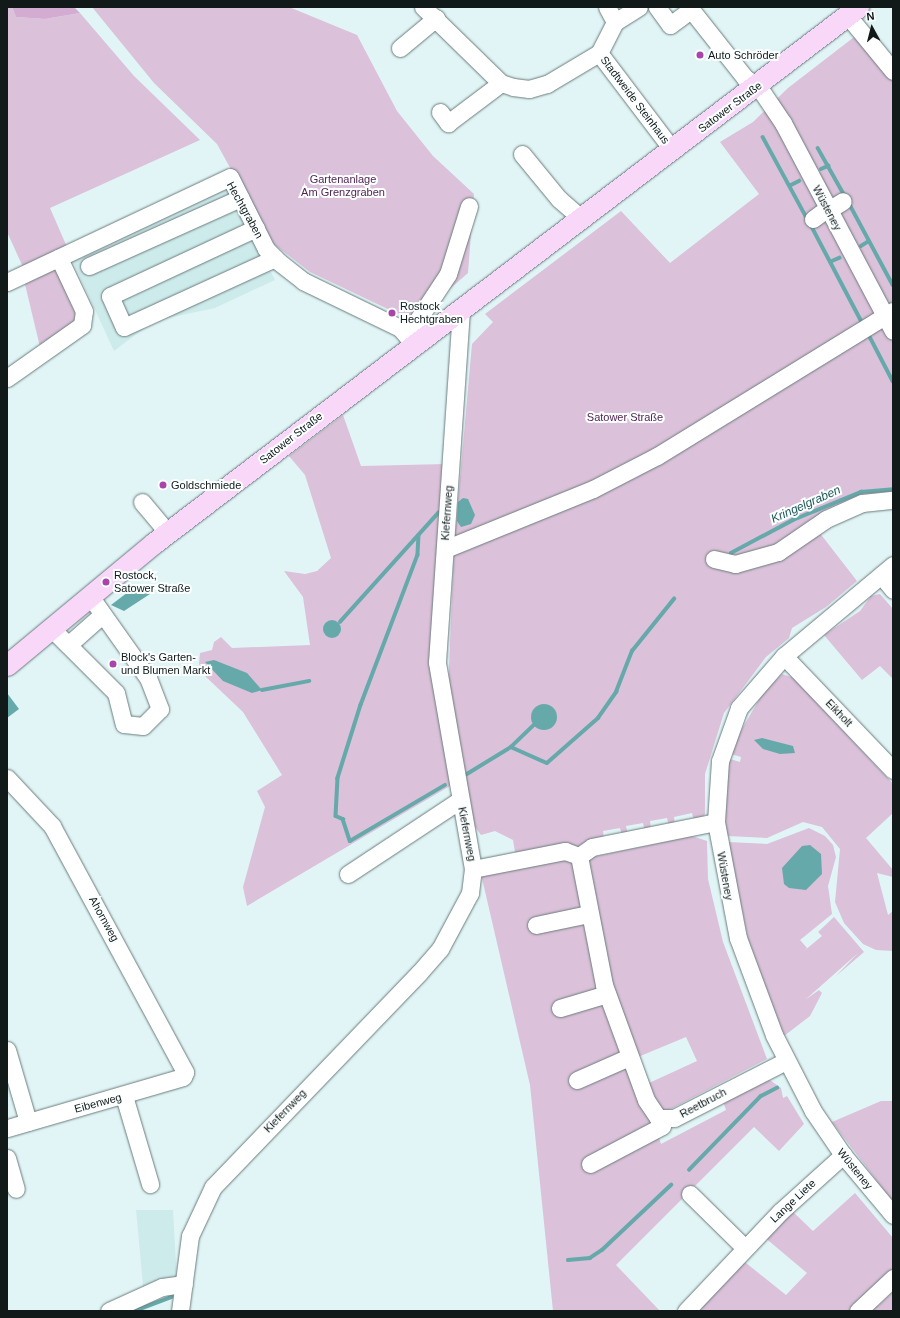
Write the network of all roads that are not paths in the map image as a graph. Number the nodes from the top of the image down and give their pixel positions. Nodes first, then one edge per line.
1 (607, 7) edge
2 (639, 7) edge
3 (657, 7) edge
4 (690, 9) edge
5 (853, 10) edge
6 (431, 11) edge
7 (616, 22) junction
8 (400, 48) dead end
9 (599, 53) junction
10 (893, 71) edge
11 (501, 83) junction
12 (758, 86) junction
13 (440, 112) dead end
14 (671, 148) junction
15 (522, 154) dead end
16 (240, 198) junction
17 (469, 206) dead end
18 (580, 217) junction
19 (256, 228) junction
20 (59, 258) junction
21 (275, 258) junction
22 (89, 266) dead end
23 (7, 282) edge
24 (461, 307) junction
25 (889, 314) edge
26 (893, 331) edge
27 (410, 340) junction
28 (7, 378) edge
29 (893, 500) edge
30 (142, 502) dead end
31 (168, 533) junction
32 (445, 549) junction
33 (714, 559) dead end
34 (887, 570) edge
35 (893, 590) edge
36 (90, 596) junction
37 (102, 615) junction
38 (51, 628) junction
39 (68, 645) junction
40 (784, 656) junction
41 (7, 665) edge
42 (893, 770) edge
43 (8, 781) edge
44 (460, 800) junction
45 (716, 822) junction
46 (579, 856) junction
47 (473, 869) junction
48 (348, 874) dead end
49 (588, 914) junction
50 (536, 925) dead end
51 (607, 994) junction
52 (560, 1008) dead end
53 (7, 1050) edge
54 (629, 1057) junction
55 (786, 1061) junction
56 (185, 1072) joint
57 (577, 1080) dead end
58 (124, 1096) junction
59 (28, 1122) junction
60 (662, 1123) junction
61 (7, 1128) edge
62 (843, 1155) junction
63 (7, 1158) edge
64 (590, 1164) dead end
65 (150, 1184) dead end
66 (16, 1189) dead end
67 (690, 1194) dead end
68 (893, 1216) edge
69 (745, 1248) junction
70 (893, 1278) edge
71 (184, 1284) junction
72 (109, 1311) edge
73 (180, 1311) edge
74 (686, 1311) edge
75 (858, 1311) edge

1 - 7 street
2 - 7 street
3 - 4 street
4 - 12 street, Wüsteney
5 - 10 street
5 - 12 main road, Satower Straße
6 - 8 street
6 - 11 street
7 - 9 street, Stadtweide Steinhaus
9 - 11 street, Stadtweide Steinhaus
9 - 14 street, Stadtweide Steinhaus
11 - 13 street
12 - 14 main road, Satower Straße
12 - 25 street, Wüsteney
14 - 18 main road, Satower Straße
15 - 18 street
16 - 19 street, Hechtgraben
16 - 20 street, Hechtgraben
16 - 22 street
17 - 27 street
18 - 24 main road, Satower Straße
19 - 21 street, Hechtgraben
19 - 21 street
20 - 23 street, Hechtgraben
20 - 28 street
21 - 27 street, Hechtgraben
24 - 27 main road, Satower Straße
24 - 32 street, Kiefernweg
25 - 26 street, Wüsteney
25 - 32 street
27 - 31 main road, Satower Straße
29 - 33 street
30 - 31 street
31 - 36 main road, Satower Straße
32 - 44 street, Kiefernweg
34 - 35 street
34 - 40 street, Wüsteney
36 - 37 street
36 - 38 main road, Satower Straße
37 - 39 street
37 - 39 street
38 - 39 street
38 - 41 main road, Satower Straße
40 - 42 street, Eikholt
40 - 45 street, Wüsteney
43 - 56 street, Ahornweg
44 - 47 street, Kiefernweg
44 - 48 street
45 - 46 street
45 - 55 street, Wüsteney
46 - 47 street
46 - 49 street
47 - 71 street, Kiefernweg
49 - 50 street
49 - 51 street
51 - 52 street
51 - 54 street
53 - 59 street
54 - 57 street
54 - 60 street
55 - 60 street, Reetbruch
55 - 62 street, Wüsteney
56 - 58 street, Eibenweg
58 - 59 street, Eibenweg
58 - 65 street
59 - 61 street, Eibenweg
60 - 64 street, Reetbruch
62 - 68 street, Wüsteney
62 - 69 street, Lange Liete
63 - 66 street
67 - 69 street
69 - 74 street, Lange Liete
70 - 75 street
71 - 72 street
71 - 73 street, Kiefernweg

